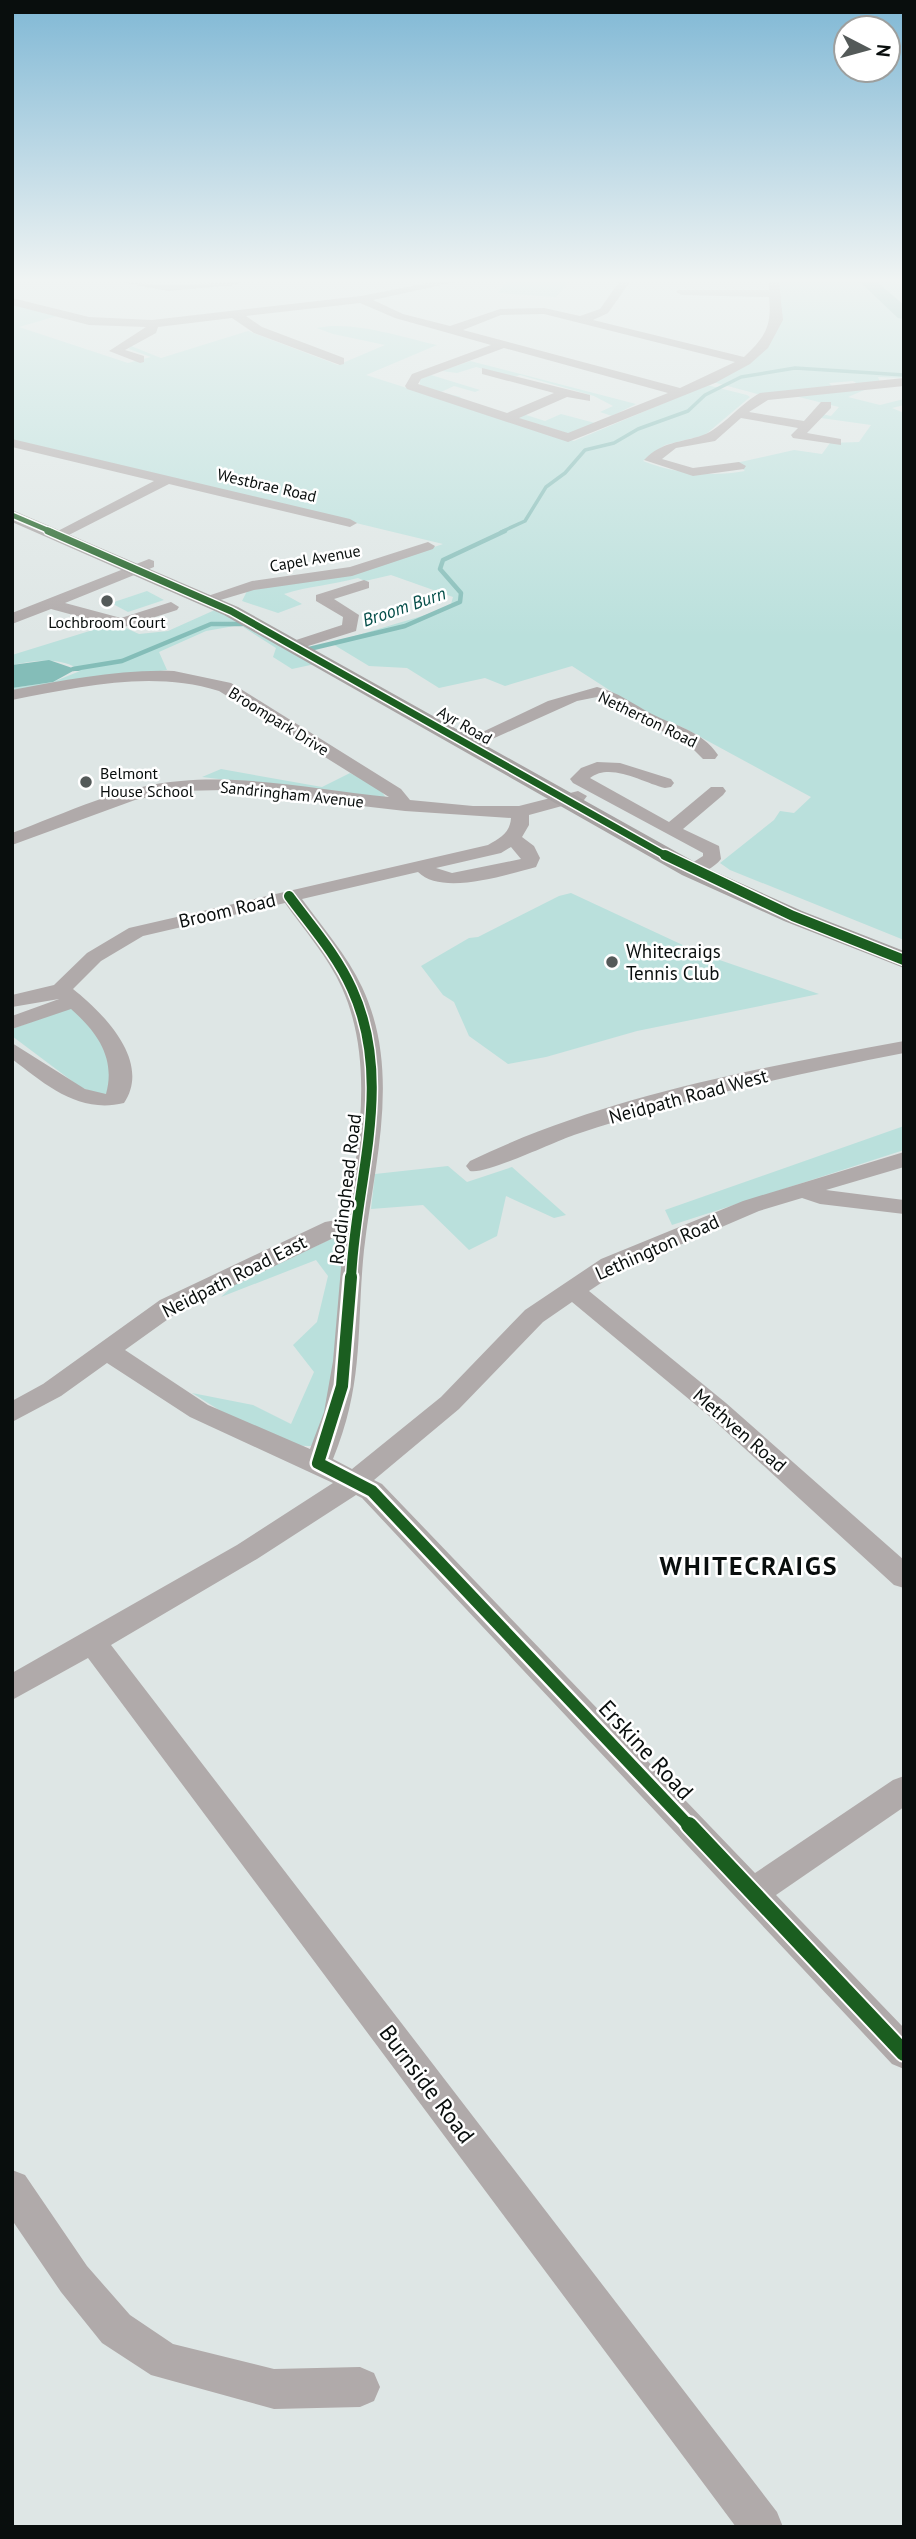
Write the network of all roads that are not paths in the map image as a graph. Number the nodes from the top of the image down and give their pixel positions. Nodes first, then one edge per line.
1 (465, 400) edge
2 (497, 400) edge
3 (547, 400) edge
4 (657, 400) edge
5 (758, 400) edge
6 (826, 405) dead end
7 (526, 409) junction
8 (738, 414) junction
9 (548, 417) dead end
10 (505, 419) junction
11 (805, 425) junction
12 (821, 440) junction
13 (836, 442) dead end
14 (12, 443) edge
15 (808, 451) dead end
16 (739, 466) dead end
17 (166, 480) junction
18 (12, 513) edge
19 (350, 523) dead end
20 (63, 534) junction
21 (428, 546) dead end
22 (144, 566) junction
23 (364, 585) dead end
24 (305, 590) dead end
25 (213, 598) junction
26 (321, 598) junction
27 (51, 604) junction
28 (171, 607) dead end
29 (16, 614) edge
30 (302, 643) junction
31 (12, 695) edge
32 (473, 742) junction
33 (709, 755) dead end
34 (665, 783) dead end
35 (717, 790) dead end
36 (571, 798) junction
37 (405, 806) junction
38 (520, 813) junction
39 (670, 830) junction
40 (512, 838) junction
41 (12, 839) edge
42 (422, 865) junction
43 (697, 867) junction
44 (289, 896) junction
45 (862, 938) junction
46 (904, 948) edge
47 (904, 960) edge
48 (67, 995) junction
49 (12, 1001) edge
50 (12, 1023) edge
51 (904, 1046) edge
52 (12, 1049) edge
53 (904, 1159) edge
54 (478, 1166) dead end
55 (803, 1189) junction
56 (904, 1207) edge
57 (358, 1224) junction
58 (571, 1289) junction
59 (107, 1351) junction
60 (12, 1413) edge
61 (318, 1463) junction
62 (353, 1483) junction
63 (904, 1577) edge
64 (92, 1642) junction
65 (12, 1688) edge
66 (904, 1789) edge
67 (752, 1894) junction
68 (904, 2053) edge
69 (12, 2188) edge
70 (360, 2387) dead end
71 (762, 2527) edge

1 - 10 street
2 - 7 street
3 - 7 street
4 - 10 street
5 - 8 street
6 - 11 street
7 - 9 street
7 - 10 street
8 - 11 street
8 - 16 street
11 - 12 street
12 - 13 street
12 - 15 street
14 - 17 street, Westbrae Road
17 - 19 street, Westbrae Road
17 - 20 street
18 - 20 main road, Ayr Road
20 - 22 main road, Ayr Road
21 - 25 street, Capel Avenue
22 - 25 main road, Ayr Road
22 - 27 street
23 - 26 street
24 - 26 street
25 - 30 main road, Ayr Road
26 - 30 street
27 - 28 street
27 - 29 street
30 - 32 main road, Ayr Road
31 - 37 street, Broompark Drive
32 - 33 street, Netherton Road
32 - 36 main road, Ayr Road
34 - 39 street
35 - 39 street
36 - 38 street, Sandringham Avenue
36 - 43 main road, Ayr Road
37 - 38 street, Sandringham Avenue
37 - 41 street, Sandringham Avenue
38 - 40 street
39 - 43 street
40 - 42 street, Broom Road
40 - 42 street
42 - 44 street, Broom Road
43 - 45 main road, Ayr Road
44 - 48 street, Broom Road
44 - 57 street, Roddinghead Road
45 - 46 main road, Ayr Road
45 - 47 main road, Ayr Road
48 - 49 street
48 - 50 street
48 - 52 street
51 - 54 street, Neidpath Road West
53 - 55 street, Lethington Road
55 - 56 street
55 - 58 street, Lethington Road
57 - 59 street, Neidpath Road East
57 - 61 street, Roddinghead Road
58 - 62 street, Lethington Road
58 - 63 street, Methven Road
59 - 60 street, Neidpath Road East
59 - 61 street
61 - 62 street
62 - 64 street
62 - 67 street, Erskine Road
64 - 65 street
64 - 71 street, Burnside Road
66 - 67 street
67 - 68 street, Erskine Road
69 - 70 street

